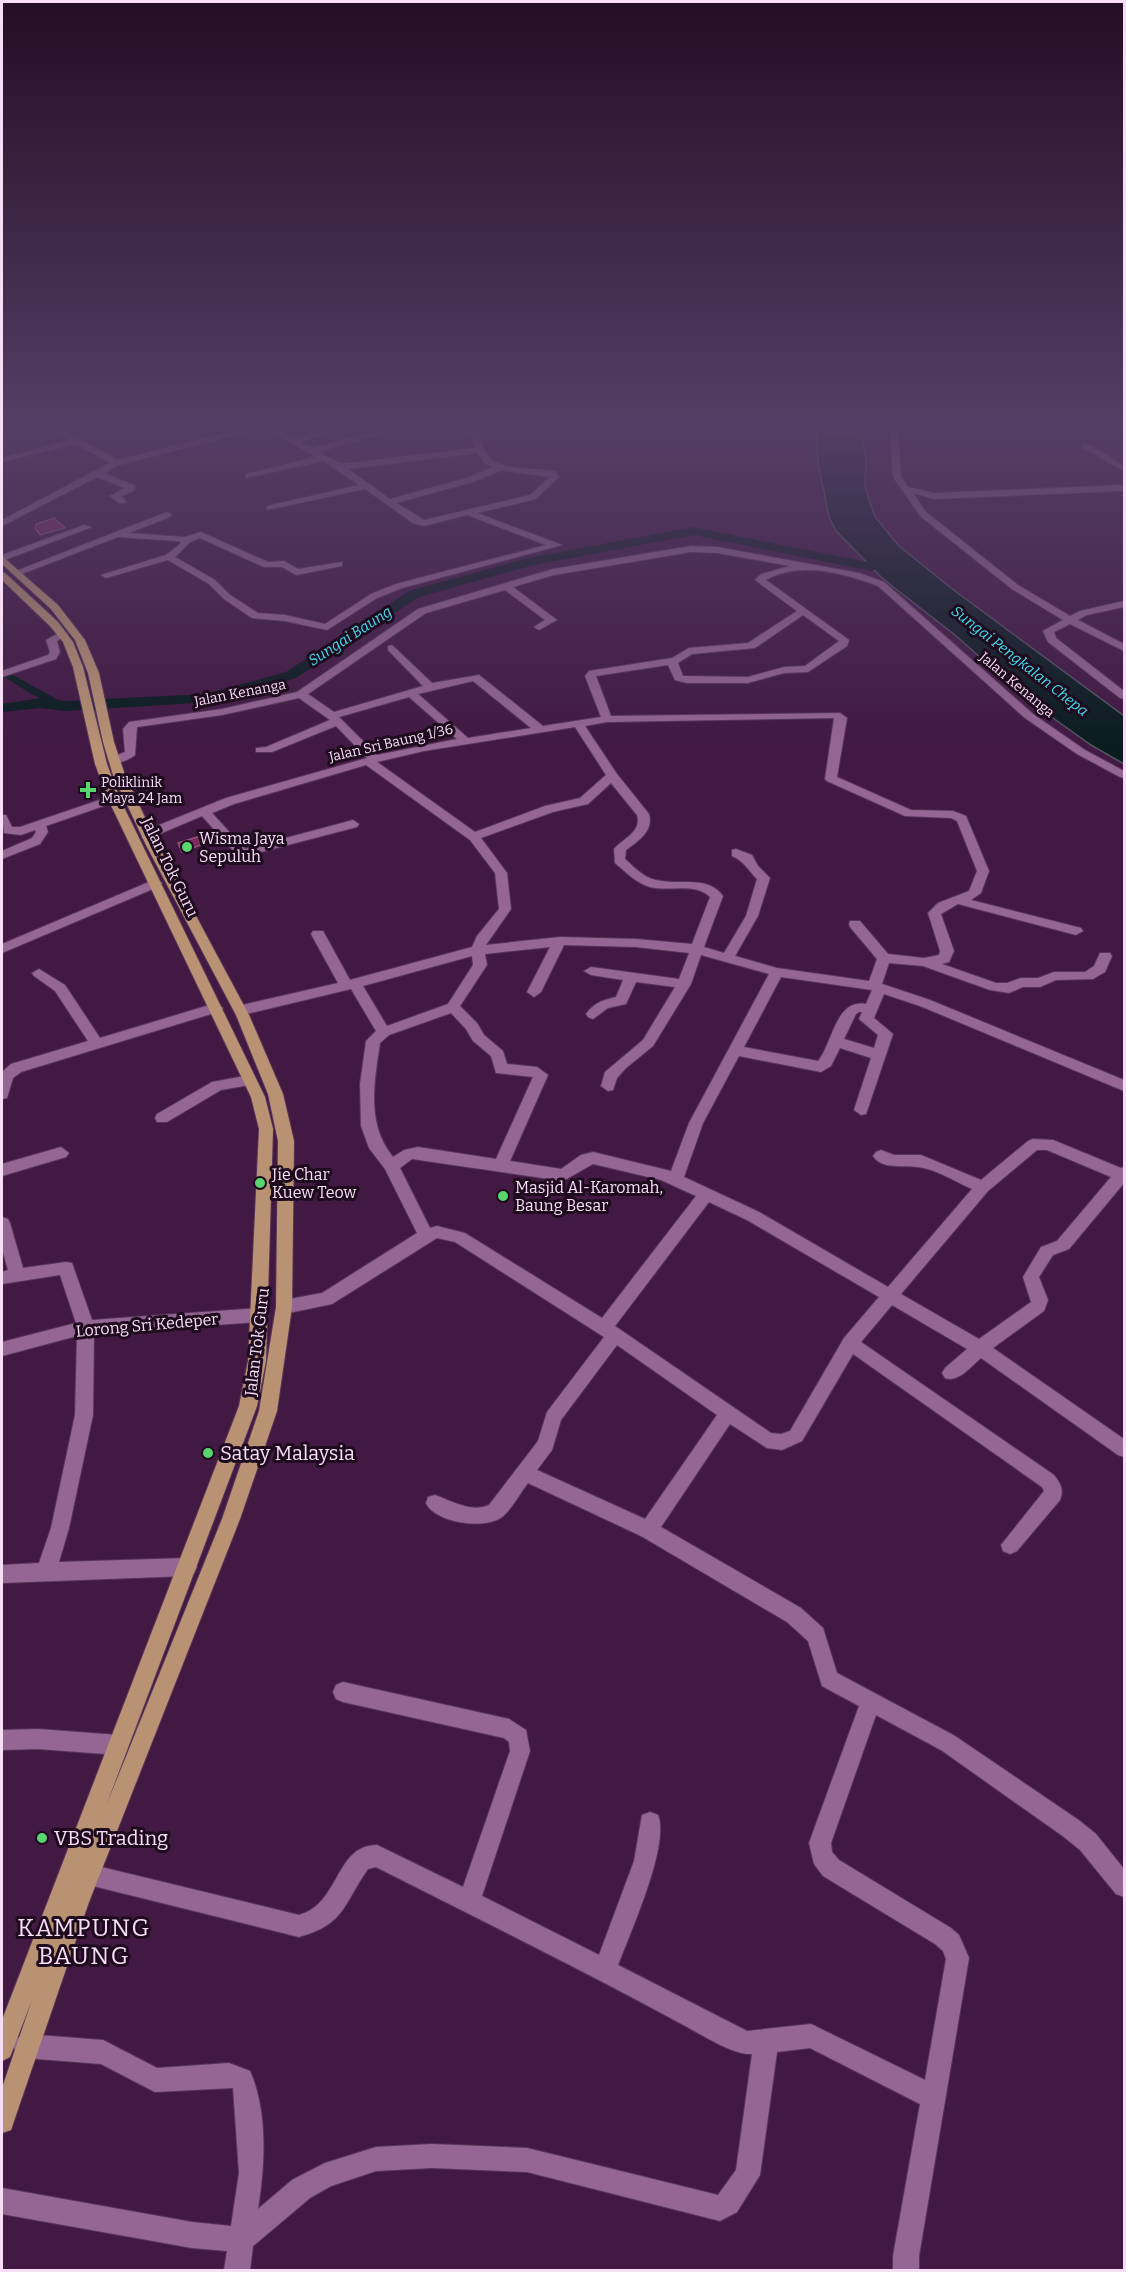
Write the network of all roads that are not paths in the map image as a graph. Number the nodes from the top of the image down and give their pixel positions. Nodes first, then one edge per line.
1 (66, 535) edge
2 (115, 535) edge
3 (123, 535) edge
4 (205, 535) edge
5 (205, 535) edge
6 (530, 535) edge
7 (949, 535) edge
8 (186, 540) junction
9 (169, 557) junction
10 (2, 559) edge
11 (339, 564) dead end
12 (801, 566) junction
13 (16, 573) junction
14 (2, 575) edge
15 (106, 575) dead end
16 (506, 586) junction
17 (1125, 604) edge
18 (802, 610) junction
19 (1070, 620) junction
20 (539, 627) dead end
21 (63, 634) junction
22 (392, 648) dead end
23 (1125, 648) edge
24 (2, 660) edge
25 (672, 662) junction
26 (10, 671) edge
27 (430, 687) junction
28 (410, 692) junction
29 (301, 694) junction
30 (1125, 696) edge
31 (335, 718) junction
32 (607, 718) junction
33 (578, 723) junction
34 (99, 727) junction
35 (540, 729) junction
36 (465, 741) junction
37 (260, 750) dead end
38 (114, 759) junction
39 (371, 760) junction
40 (1125, 775) edge
41 (612, 776) junction
42 (114, 799) junction
43 (204, 811) junction
44 (2, 818) edge
45 (352, 824) dead end
46 (40, 825) junction
47 (146, 835) junction
48 (474, 837) junction
49 (736, 853) dead end
50 (2, 855) edge
51 (156, 883) junction
52 (961, 901) junction
53 (855, 924) dead end
54 (1076, 931) dead end
55 (318, 934) dead end
56 (560, 941) junction
57 (695, 949) junction
58 (2, 950) edge
59 (478, 950) junction
60 (1105, 956) dead end
61 (727, 958) junction
62 (884, 958) junction
63 (924, 962) junction
64 (591, 971) dead end
65 (777, 972) junction
66 (39, 973) dead end
67 (631, 978) junction
68 (226, 983) junction
69 (350, 984) junction
70 (684, 984) junction
71 (877, 987) junction
72 (207, 988) junction
73 (534, 992) dead end
74 (453, 1007) junction
75 (216, 1008) junction
76 (870, 1009) junction
77 (242, 1010) junction
78 (593, 1014) dead end
79 (384, 1032) junction
80 (835, 1041) junction
81 (96, 1042) junction
82 (734, 1050) junction
83 (879, 1055) junction
84 (250, 1080) junction
85 (608, 1086) dead end
86 (1125, 1086) edge
87 (2, 1094) edge
88 (861, 1110) dead end
89 (162, 1118) dead end
90 (61, 1153) dead end
91 (881, 1156) dead end
92 (501, 1164) junction
93 (391, 1166) junction
94 (2, 1170) edge
95 (1123, 1174) edge
96 (676, 1179) junction
97 (983, 1187) junction
98 (706, 1194) junction
99 (2, 1223) edge
100 (426, 1235) junction
101 (9, 1276) edge
102 (891, 1295) junction
103 (284, 1307) junction
104 (259, 1315) junction
105 (86, 1327) junction
106 (610, 1331) junction
107 (850, 1343) junction
108 (980, 1348) junction
109 (2, 1349) edge
110 (951, 1373) dead end
111 (728, 1413) junction
112 (1125, 1449) edge
113 (525, 1473) junction
114 (435, 1503) dead end
115 (648, 1530) junction
116 (1010, 1545) dead end
117 (187, 1567) junction
118 (46, 1571) junction
119 (2, 1574) edge
120 (343, 1692) dead end
121 (870, 1703) junction
122 (2, 1740) edge
123 (118, 1745) junction
124 (650, 1823) dead end
125 (89, 1875) junction
126 (1125, 1886) edge
127 (469, 1901) junction
128 (605, 1970) junction
129 (7, 2019) edge
130 (766, 2042) junction
131 (26, 2046) junction
132 (2, 2049) edge
133 (934, 2098) junction
134 (2, 2121) edge
135 (2, 2201) edge
136 (241, 2240) junction
137 (237, 2271) edge
138 (906, 2271) edge

1 - 10 street
2 - 13 street
3 - 8 street
4 - 11 street
5 - 8 street
6 - 9 street
7 - 19 street
8 - 9 street
9 - 15 street
10 - 13 main road, Jalan Tok Guru
12 - 16 street, Jalan Kenanga
12 - 18 street
12 - 40 street, Jalan Kenanga
13 - 34 main road, Jalan Tok Guru
14 - 21 main road, Jalan Tok Guru
16 - 20 street
16 - 29 street, Jalan Kenanga
17 - 19 street
18 - 25 street
18 - 25 street
19 - 23 street
19 - 30 street
21 - 26 street
21 - 34 main road, Jalan Tok Guru
22 - 27 street
24 - 26 street
25 - 32 street
27 - 28 street
27 - 35 street
28 - 31 street
28 - 36 street
29 - 31 street
29 - 38 street, Jalan Kenanga
31 - 37 street
31 - 39 street
32 - 33 street, Jalan Sri Baung 1/36
32 - 52 street, Jalan Sri Baung 1/36
33 - 35 street, Jalan Sri Baung 1/36
33 - 41 street
34 - 38 main road, Jalan Tok Guru
34 - 42 main road, Jalan Tok Guru
35 - 36 street, Jalan Sri Baung 1/36
36 - 39 street, Jalan Sri Baung 1/36
38 - 47 main road, Jalan Tok Guru
39 - 43 street, Jalan Sri Baung 1/36
39 - 48 street
41 - 48 street
41 - 57 street
42 - 46 street
42 - 51 main road, Jalan Tok Guru
43 - 45 street
43 - 47 street, Jalan Sri Baung 1/36
44 - 46 street
46 - 50 street
47 - 68 main road, Jalan Tok Guru
48 - 59 street
49 - 61 street
51 - 58 street
51 - 72 main road, Jalan Tok Guru
52 - 54 street
52 - 63 street
53 - 62 street
55 - 69 street
56 - 57 street
56 - 59 street
56 - 73 street
57 - 61 street
57 - 70 street
59 - 69 street
59 - 74 street
60 - 63 street
61 - 65 street
62 - 63 street
62 - 71 street
64 - 67 street
65 - 71 street
65 - 82 street
66 - 81 street
67 - 70 street
67 - 78 street
68 - 72 main road
68 - 77 main road, Jalan Tok Guru
69 - 77 street
69 - 79 street
70 - 85 street
71 - 76 street
71 - 86 street
72 - 75 main road, Jalan Tok Guru
74 - 79 street
74 - 92 street
75 - 81 street
75 - 84 main road, Jalan Tok Guru
76 - 80 street
76 - 83 street
77 - 103 main road, Jalan Tok Guru
79 - 93 street
80 - 82 street
80 - 83 street
81 - 87 street
82 - 96 street
83 - 88 street
84 - 89 street
84 - 104 main road, Jalan Tok Guru
90 - 94 street
91 - 97 street
92 - 93 street
92 - 96 street
93 - 100 street
95 - 97 street
95 - 108 street
96 - 98 street
97 - 102 street
98 - 102 street
98 - 106 street
99 - 101 street
100 - 103 street
100 - 106 street
101 - 105 street
102 - 107 street
102 - 108 street
103 - 125 main road, Jalan Tok Guru
104 - 105 street, Lorong Sri Kedeper
104 - 117 main road, Jalan Tok Guru
105 - 109 street, Lorong Sri Kedeper
105 - 118 street
106 - 111 street
106 - 113 street
107 - 111 street
107 - 116 street
108 - 110 street
108 - 112 street
111 - 115 street
113 - 114 street
113 - 115 street
115 - 121 street
117 - 118 street
117 - 123 main road, Jalan Tok Guru
118 - 119 street
120 - 127 street
121 - 126 street
121 - 133 street
122 - 123 street
123 - 129 main road, Jalan Tok Guru
124 - 128 street
125 - 127 street
125 - 131 main road, Jalan Tok Guru
127 - 128 street
128 - 130 street
129 - 132 main road, Jalan Tok Guru
130 - 133 street
130 - 136 street
131 - 134 main road, Jalan Tok Guru
131 - 136 street
133 - 138 street
135 - 136 street
136 - 137 street

